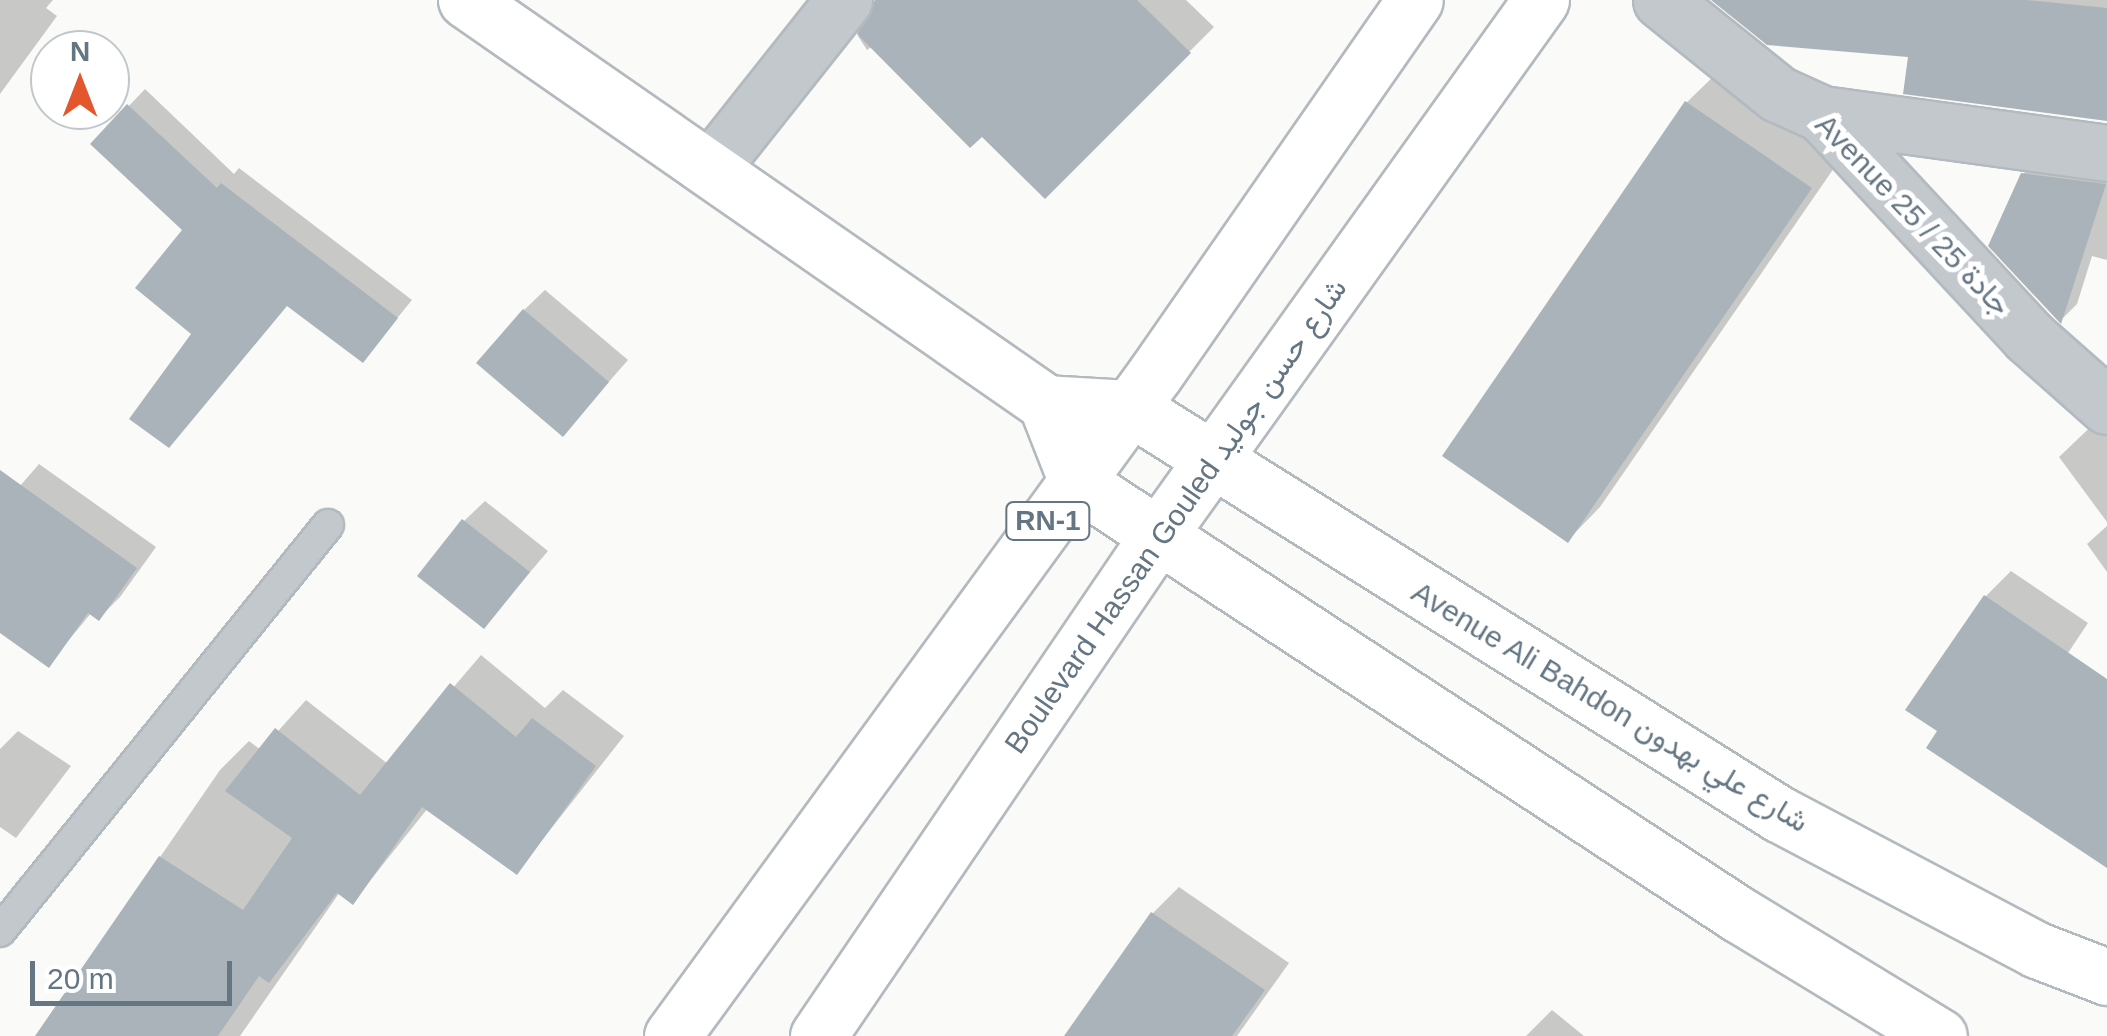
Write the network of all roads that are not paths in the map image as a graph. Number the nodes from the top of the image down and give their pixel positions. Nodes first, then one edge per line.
1 (466, 0) edge
2 (844, 0) edge
3 (1415, 0) edge
4 (1540, 0) edge
5 (1661, 0) edge
6 (1822, 114) junction
7 (2107, 153) edge
8 (710, 169) junction
9 (1046, 404) junction
10 (2107, 406) edge
11 (1130, 408) junction
12 (1211, 462) junction
13 (1077, 482) junction
14 (328, 525) dead end
15 (1157, 537) junction
16 (0, 930) edge
17 (2107, 976) edge
18 (672, 1036) edge
19 (818, 1036) edge
20 (1939, 1036) edge

1 - 8 main road
2 - 8 street
3 - 11 main road, RN-1
4 - 12 main road, Boulevard Hassan Gouled شارع حسن جوليد
5 - 6 street, Avenue 25 / جادة 25
6 - 7 street
6 - 10 street, Avenue 25 / جادة 25
8 - 9 main road
9 - 11 main road
9 - 13 main road
11 - 12 main road, Avenue Ali Bahdon شارع علي بهدون
11 - 13 main road, RN-1
12 - 15 main road, Boulevard Hassan Gouled شارع حسن جوليد
12 - 17 main road, Avenue Ali Bahdon شارع علي بهدون
13 - 15 main road
13 - 18 main road, RN-1
14 - 16 lane
15 - 19 main road, Boulevard Hassan Gouled شارع حسن جوليد
15 - 20 main road

